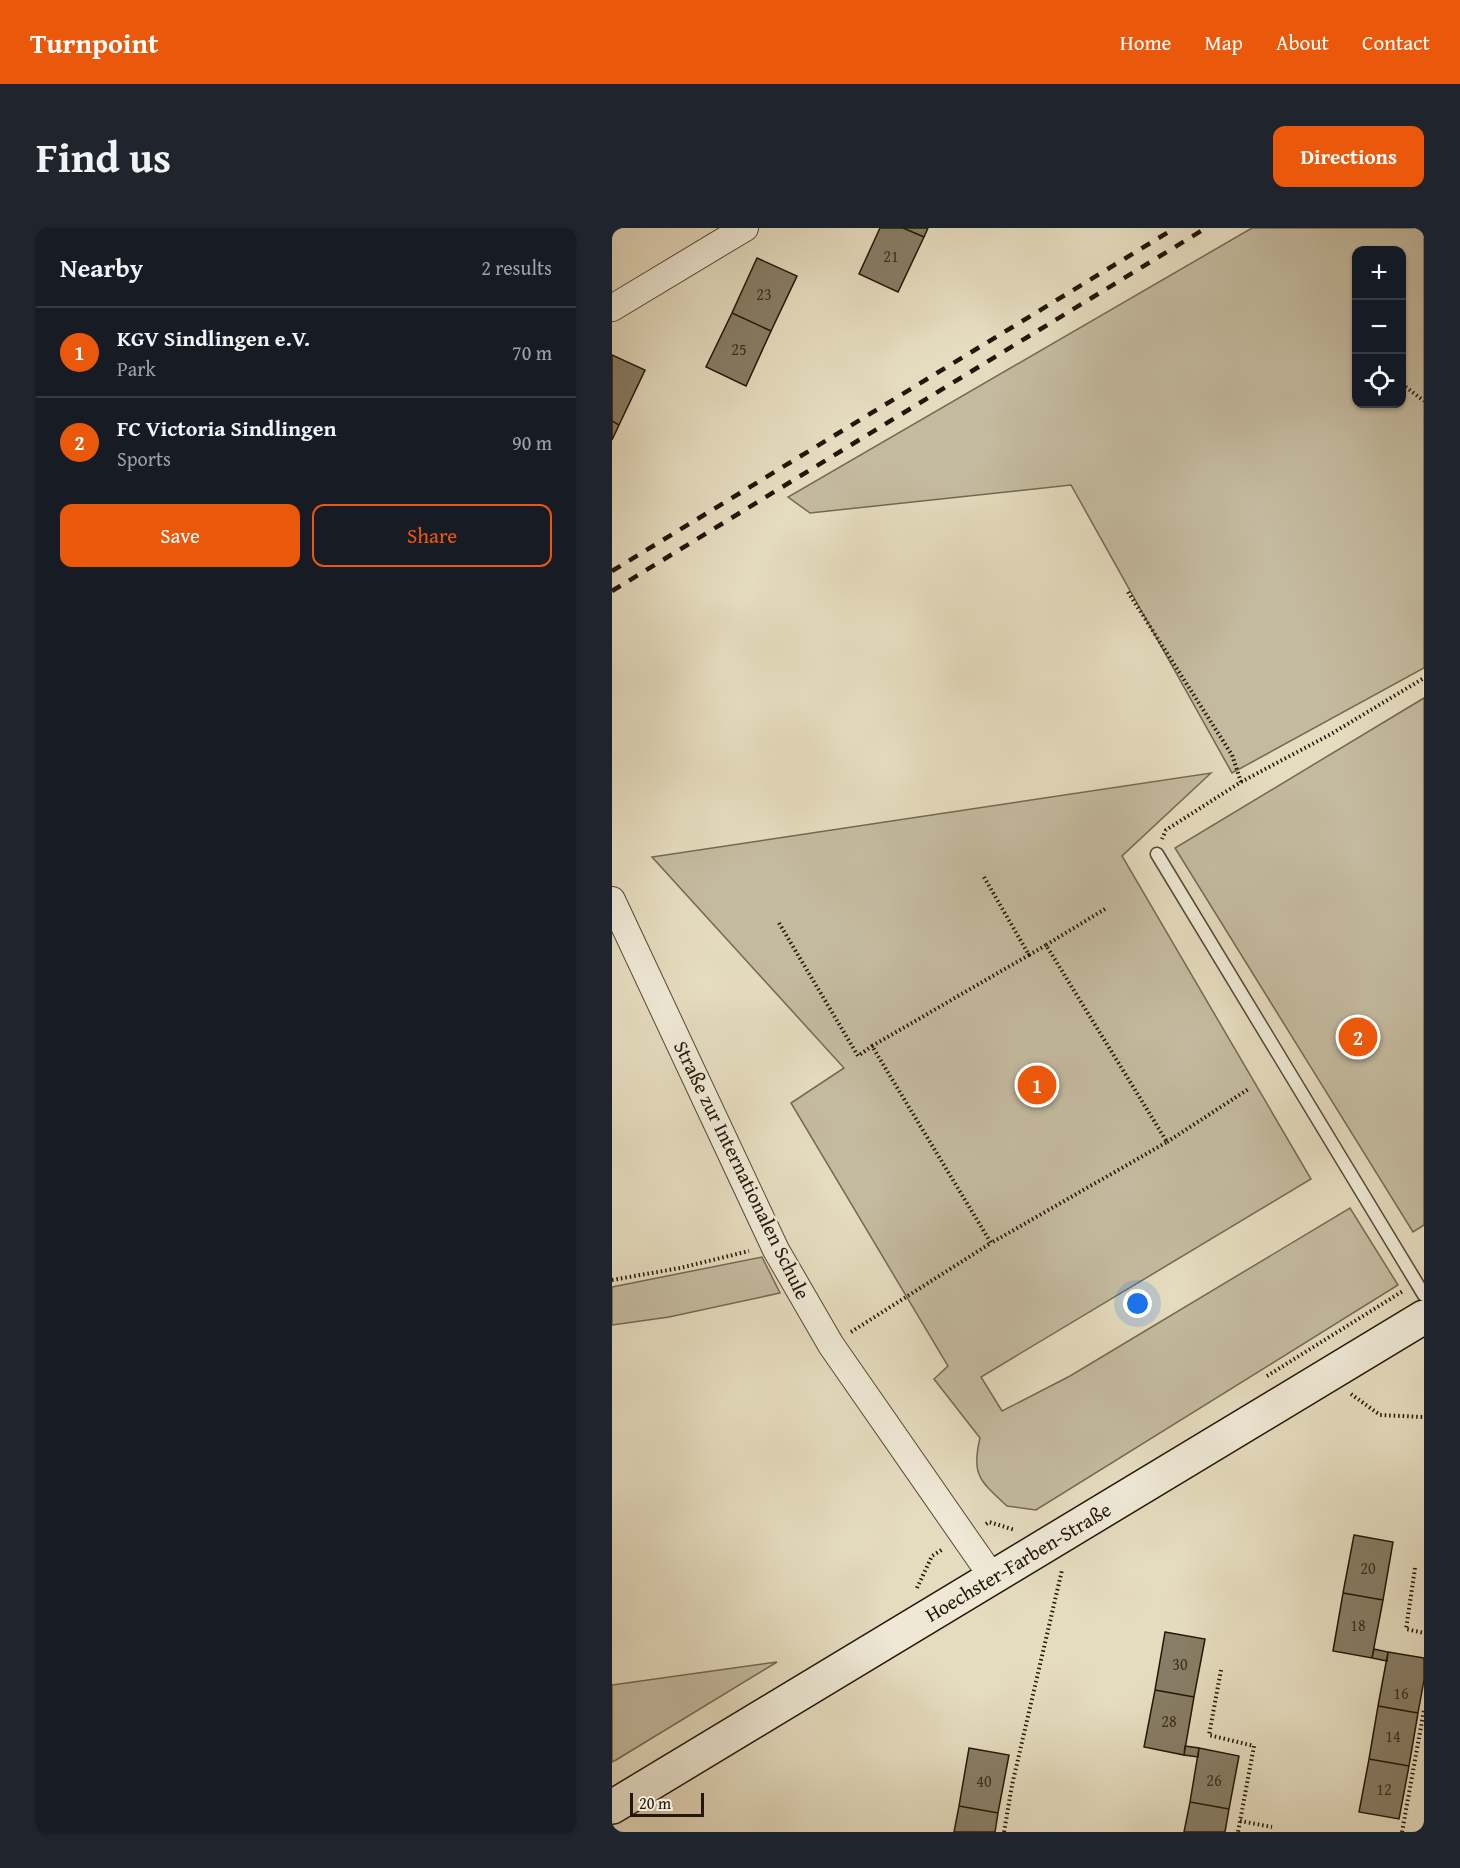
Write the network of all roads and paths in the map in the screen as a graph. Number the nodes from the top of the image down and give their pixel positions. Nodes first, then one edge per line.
1 (745, 228) edge
2 (612, 308) edge
3 (1406, 388) edge
4 (1424, 401) edge
5 (1128, 592) dead end
6 (1424, 678) edge
7 (1241, 782) junction
8 (1157, 854) joint
9 (984, 877) dead end
10 (612, 900) edge
11 (1105, 909) dead end
12 (779, 923) dead end
13 (1046, 945) junction
14 (1029, 955) junction
15 (872, 1046) junction
16 (1250, 1088) dead end
17 (1167, 1142) junction
18 (772, 1242) junction
19 (991, 1243) junction
20 (612, 1280) edge
21 (1416, 1282) junction
22 (1424, 1296) edge
23 (1424, 1317) edge
24 (831, 1346) junction
25 (1265, 1377) dead end
26 (1348, 1391) dead end
27 (1424, 1417) edge
28 (1023, 1528) dead end
29 (963, 1536) junction
30 (1063, 1565) dead end
31 (1415, 1568) dead end
32 (993, 1578) junction
33 (1424, 1633) edge
34 (1221, 1670) dead end
35 (1424, 1710) edge
36 (612, 1807) edge
37 (1240, 1821) junction
38 (1272, 1827) dead end
39 (1004, 1832) edge
40 (1238, 1832) edge
41 (1402, 1832) edge

1 - 2 street
3 - 4 path
5 - 7 path
6 - 7 path
7 - 8 path
8 - 21 lane
9 - 14 path
10 - 18 street, Straße zur Internationalen Schule
11 - 13 path
12 - 15 path
13 - 14 path
13 - 17 path
14 - 15 path
15 - 19 path
16 - 17 path
17 - 19 path
18 - 20 path
18 - 24 street, Straße zur Internationalen Schule
19 - 24 path
21 - 22 lane
21 - 25 path
23 - 32 main road, Hoechster-Farben-Straße
24 - 29 street, Straße zur Internationalen Schule
26 - 27 path
28 - 29 path
29 - 32 street, Straße zur Internationalen Schule
30 - 39 path
31 - 33 path
32 - 36 main road, Hoechster-Farben-Straße
34 - 37 path
35 - 41 path
37 - 38 path
37 - 40 path

